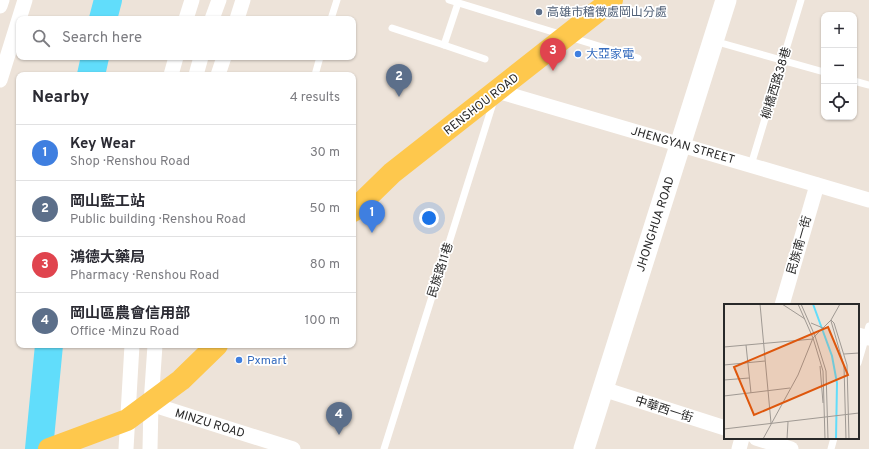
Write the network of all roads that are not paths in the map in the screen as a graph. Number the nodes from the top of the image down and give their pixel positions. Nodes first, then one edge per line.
1 (2, 0) edge
2 (25, 0) edge
3 (192, 0) edge
4 (219, 0) edge
5 (243, 0) edge
6 (337, 0) edge
7 (449, 0) edge
8 (612, 0) edge
9 (726, 0) edge
10 (801, 0) edge
11 (458, 3) junction
12 (0, 6) edge
13 (20, 16) edge
14 (187, 16) edge
15 (213, 16) edge
16 (238, 16) edge
17 (332, 16) edge
18 (392, 28) dead end
19 (16, 29) edge
20 (566, 36) junction
21 (713, 41) junction
22 (444, 45) junction
23 (638, 58) dead end
24 (485, 59) dead end
25 (175, 60) edge
26 (200, 60) edge
27 (223, 60) edge
28 (319, 60) edge
29 (782, 61) junction
30 (821, 71) edge
31 (172, 72) edge
32 (197, 72) edge
33 (219, 72) edge
34 (315, 72) edge
35 (0, 80) edge
36 (857, 81) edge
37 (869, 85) edge
38 (497, 91) junction
39 (680, 144) junction
40 (751, 166) junction
41 (817, 185) junction
42 (869, 200) edge
43 (356, 208) edge
44 (782, 304) edge
45 (866, 334) edge
46 (132, 348) edge
47 (155, 348) edge
48 (214, 348) edge
49 (859, 359) edge
50 (603, 389) junction
51 (150, 404) junction
52 (126, 420) junction
53 (724, 428) edge
54 (742, 439) edge
55 (759, 439) edge
56 (834, 439) edge
57 (49, 449) edge
58 (126, 449) edge
59 (150, 449) edge
60 (293, 449) edge
61 (384, 449) edge
62 (584, 449) edge
63 (739, 449) edge
64 (791, 449) edge
65 (831, 449) edge

1 - 12 street
2 - 13 street
3 - 14 street
4 - 15 street
5 - 16 street
6 - 17 lane
7 - 11 lane
8 - 20 main road, RENSHOU ROAD
9 - 21 main road, JHONGHUA ROAD
10 - 29 lane, 柳橋西路38巷
11 - 20 lane
11 - 22 lane
18 - 22 lane
19 - 35 street
20 - 23 lane
20 - 38 main road, RENSHOU ROAD
21 - 29 lane
21 - 39 main road, JHONGHUA ROAD
22 - 24 lane
25 - 31 street
26 - 32 street
27 - 33 street
28 - 34 lane
29 - 30 lane
29 - 40 lane, 柳橋西路38巷
36 - 37 lane
38 - 39 street, JHENGYAN STREET
38 - 43 main road, RENSHOU ROAD
38 - 61 lane, 民族路11巷
39 - 40 street, JHENGYAN STREET
39 - 50 main road, JHONGHUA ROAD
40 - 41 street, JHENGYAN STREET
41 - 42 street, JHENGYAN STREET
41 - 44 street, 民族南一街
45 - 49 lane
46 - 52 street
47 - 51 street
48 - 51 main road
50 - 53 street, 中華西一街
50 - 62 main road, JHONGHUA ROAD
51 - 52 main road
51 - 59 street
51 - 60 street, MINZU ROAD
52 - 57 main road
52 - 58 street
54 - 63 street
55 - 64 street
56 - 65 lane

